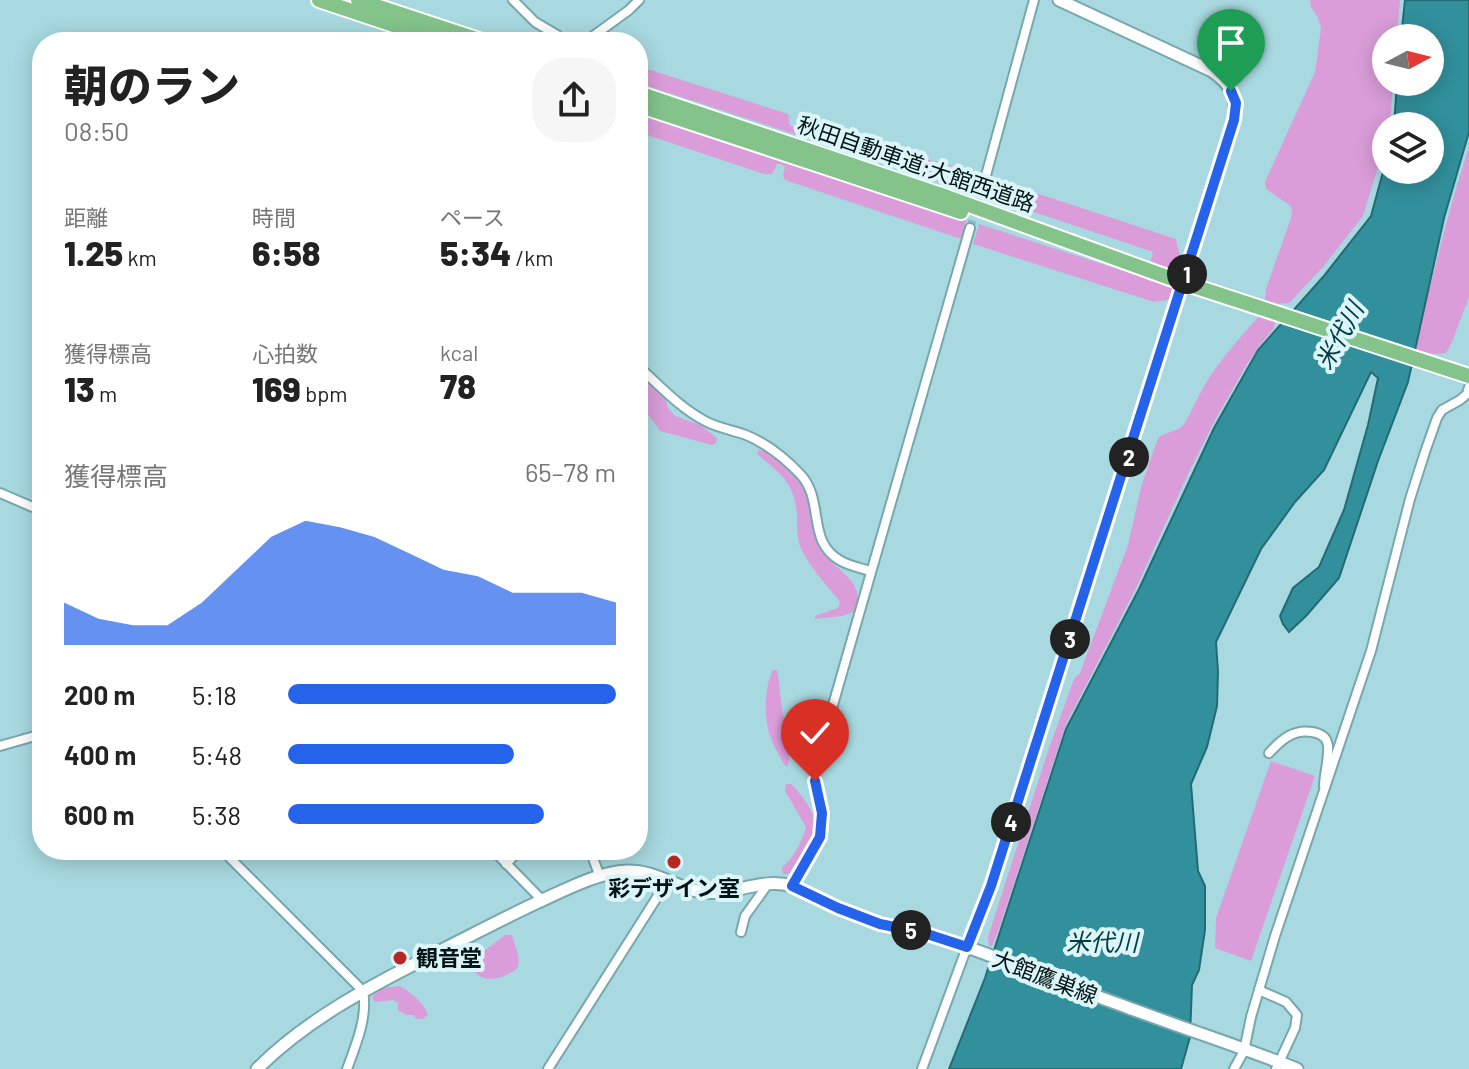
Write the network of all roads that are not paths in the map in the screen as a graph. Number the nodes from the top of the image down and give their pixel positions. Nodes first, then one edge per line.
1 (319, 0) edge
2 (358, 0) edge
3 (513, 0) edge
4 (639, 0) edge
5 (1034, 0) edge
6 (1059, 0) edge
7 (415, 32) edge
8 (455, 32) edge
9 (552, 32) edge
10 (599, 32) edge
11 (648, 96) edge
12 (648, 108) edge
13 (982, 190) tunnel mouth
14 (970, 228) tunnel mouth
15 (1178, 281) junction
16 (648, 375) edge
17 (1469, 376) edge
18 (1469, 387) edge
19 (0, 493) edge
20 (32, 507) edge
21 (870, 571) junction
22 (32, 737) edge
23 (0, 746) edge
24 (1269, 753) dead end
25 (1323, 794) junction
26 (232, 860) edge
27 (502, 860) edge
28 (510, 860) edge
29 (594, 860) edge
30 (506, 864) junction
31 (600, 877) junction
32 (668, 880) junction
33 (769, 884) junction
34 (792, 886) junction
35 (542, 900) junction
36 (741, 932) dead end
37 (973, 950) junction
38 (1259, 990) junction
39 (363, 991) junction
40 (1244, 1051) junction
41 (1278, 1066) edge
42 (257, 1069) edge
43 (347, 1069) edge
44 (548, 1069) edge
45 (922, 1069) edge
46 (1234, 1069) edge
47 (1297, 1069) edge

1 - 7 highway
2 - 8 highway
3 - 9 street
4 - 10 street
5 - 13 street
6 - 37 main road, 大館鷹巣線
11 - 15 highway, 秋田自動車道;大館西道路
12 - 15 highway, 秋田自動車道;大館西道路
14 - 21 street
15 - 17 highway, 秋田自動車道;大館西道路, bridge
16 - 21 street
18 - 25 street
19 - 20 street
21 - 34 street
22 - 23 street
24 - 25 street
25 - 38 street
26 - 39 street
27 - 30 street
28 - 30 street
29 - 31 street
30 - 35 street
31 - 32 main road
31 - 35 main road
32 - 33 main road
32 - 44 street
33 - 34 main road
33 - 36 street
34 - 37 main road
35 - 39 main road
37 - 40 main road, 大館鷹巣線
37 - 45 street
38 - 40 street
38 - 41 street
39 - 42 main road
39 - 43 street
40 - 41 main road, 大館鷹巣線
40 - 46 street
41 - 47 main road, 大館鷹巣線

